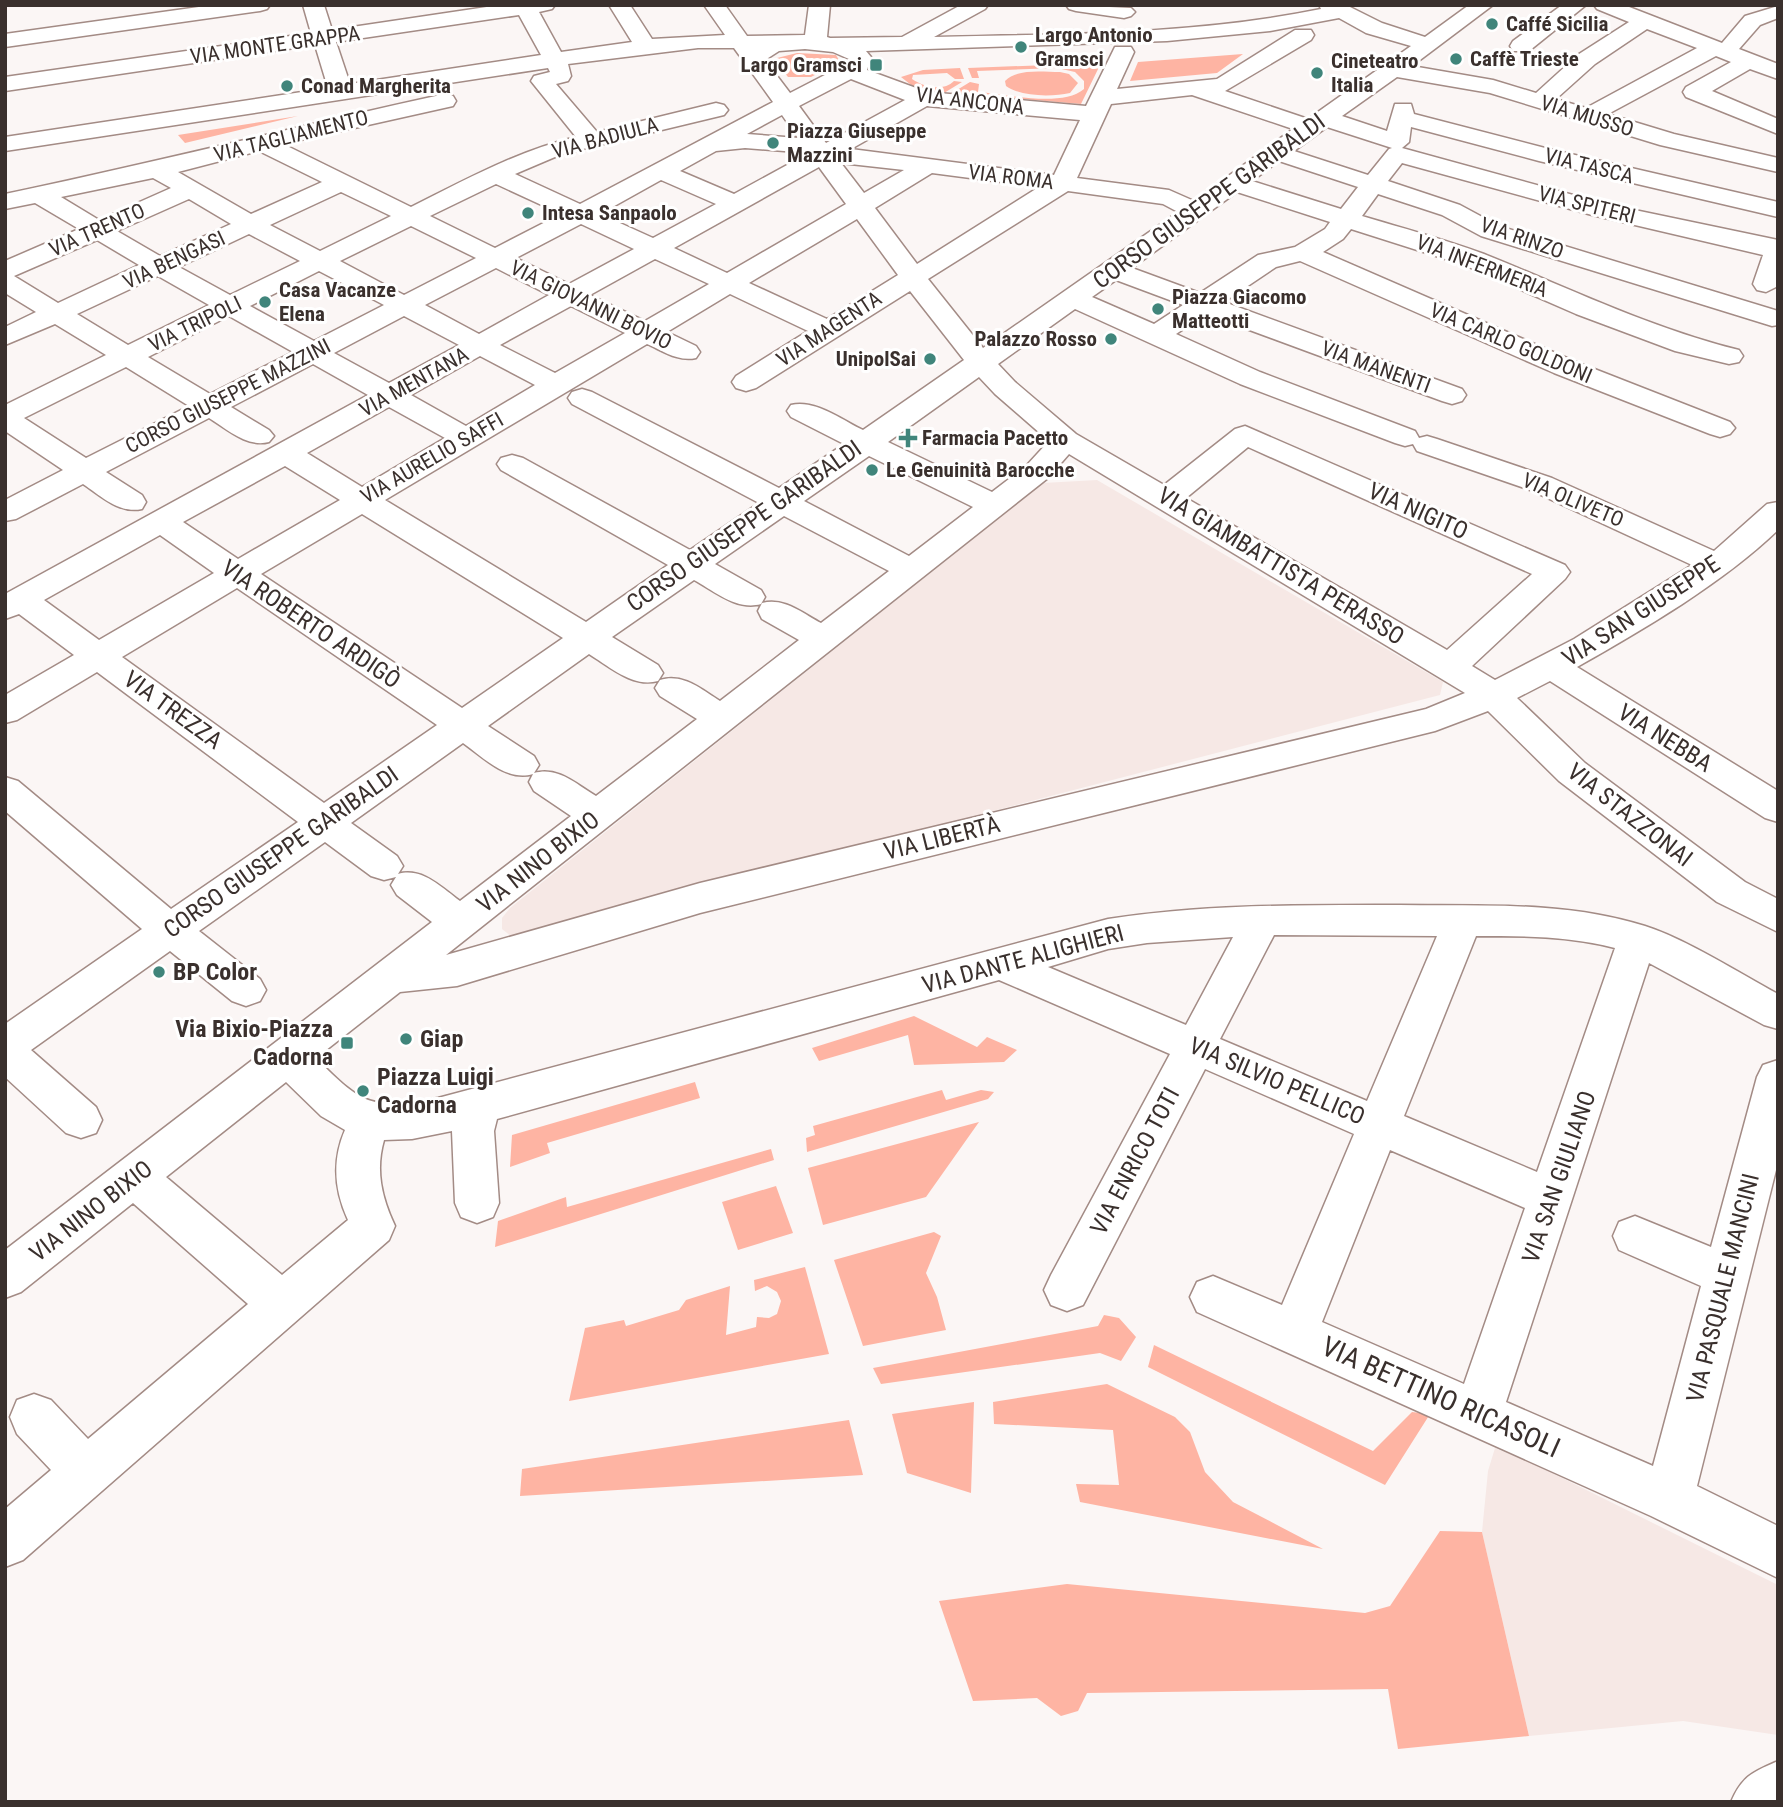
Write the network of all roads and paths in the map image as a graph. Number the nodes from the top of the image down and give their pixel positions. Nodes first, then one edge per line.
1 (260, 5) edge
2 (313, 5) edge
3 (620, 5) edge
4 (714, 5) edge
5 (813, 5) edge
6 (1076, 5) edge
7 (1383, 5) edge
8 (1483, 5) edge
9 (1576, 5) edge
10 (531, 6) edge
11 (820, 6) edge
12 (933, 6) edge
13 (974, 7) edge
14 (1616, 7) edge
15 (1766, 10) edge
16 (220, 11) junction
17 (423, 14) edge
18 (1344, 14) edge
19 (121, 15) edge
20 (1645, 21) junction
21 (1121, 32) edge
22 (1772, 34) dead end
23 (1303, 35) junction
24 (323, 38) junction
25 (822, 40) junction
26 (5, 41) edge
27 (739, 41) junction
28 (792, 43) junction
29 (900, 45) junction
30 (1429, 45) junction
31 (646, 46) junction
32 (1720, 50) junction
33 (229, 51) junction
34 (555, 60) junction
35 (1748, 61) junction
36 (129, 66) junction
37 (861, 66) junction
38 (759, 67) junction
39 (1402, 71) junction
40 (1778, 72) edge
41 (451, 76) junction
42 (542, 81) junction
43 (1472, 83) junction
44 (5, 84) edge
45 (822, 86) junction
46 (1196, 89) junction
47 (341, 92) junction
48 (923, 99) junction
49 (1540, 101) junction
50 (136, 104) junction
51 (786, 105) junction
52 (1097, 106) junction
53 (241, 108) junction
54 (716, 110) dead end
55 (1590, 115) junction
56 (1402, 118) junction
57 (1317, 123) junction
58 (1778, 127) edge
59 (591, 140) junction
60 (260, 142) junction
61 (5, 144) edge
62 (1397, 148) junction
63 (701, 149) junction
64 (820, 151) junction
65 (1274, 152) junction
66 (1778, 165) edge
67 (926, 167) junction
68 (163, 169) junction
69 (660, 171) junction
70 (497, 175) junction
71 (342, 182) junction
72 (1233, 183) junction
73 (1062, 184) junction
74 (1371, 184) junction
75 (188, 190) junction
76 (41, 196) junction
77 (5, 202) edge
78 (735, 203) junction
79 (860, 206) junction
80 (1778, 210) edge
81 (1194, 213) junction
82 (581, 214) junction
83 (413, 216) junction
84 (1345, 218) junction
85 (251, 225) junction
86 (97, 230) junction
87 (654, 249) junction
88 (1777, 249) edge
89 (1303, 253) junction
90 (495, 258) junction
91 (321, 261) junction
92 (159, 266) junction
93 (1112, 270) junction
94 (5, 271) edge
95 (911, 276) junction
96 (5, 282) edge
97 (1766, 284) dead end
98 (729, 285) junction
99 (570, 295) junction
100 (1072, 298) junction
101 (405, 304) junction
102 (1211, 305) junction
103 (231, 306) junction
104 (57, 313) junction
105 (1772, 318) dead end
106 (828, 330) junction
107 (646, 333) junction
108 (5, 337) edge
109 (1168, 341) junction
110 (480, 345) junction
111 (313, 352) junction
112 (686, 352) dead end
113 (128, 356) junction
114 (1729, 356) dead end
115 (981, 362) junction
116 (746, 382) dead end
117 (569, 392) junction
118 (389, 395) junction
119 (1452, 395) dead end
120 (210, 406) junction
121 (801, 411) dead end
122 (5, 417) edge
123 (1720, 428) dead end
124 (259, 436) dead end
125 (466, 438) junction
126 (1066, 440) junction
127 (865, 441) junction
128 (285, 453) junction
129 (512, 464) dead end
130 (84, 471) junction
131 (1167, 498) junction
132 (361, 499) junction
133 (780, 501) junction
134 (131, 502) dead end
135 (993, 505) junction
136 (1778, 511) edge
137 (5, 512) edge
138 (161, 522) junction
139 (1767, 541) edge
140 (690, 564) junction
141 (1716, 564) junction
142 (910, 569) junction
143 (236, 573) junction
144 (13, 604) edge
145 (587, 637) junction
146 (822, 639) junction
147 (97, 655) junction
148 (1450, 667) junction
149 (1553, 667) junction
150 (1494, 696) junction
151 (5, 711) edge
152 (722, 718) junction
153 (462, 725) junction
154 (5, 790) edge
155 (1778, 809) edge
156 (597, 815) junction
157 (324, 821) junction
158 (1778, 917) edge
159 (1463, 919) junction
160 (1262, 920) junction
161 (461, 922) junction
162 (170, 930) junction
163 (1637, 940) junction
164 (1001, 964) junction
165 (391, 977) junction
166 (246, 990) dead end
167 (1778, 1013) edge
168 (1196, 1046) junction
169 (5, 1049) edge
170 (288, 1058) junction
171 (1778, 1077) edge
172 (478, 1105) junction
173 (81, 1120) dead end
174 (371, 1121) junction
175 (1379, 1125) junction
176 (135, 1177) junction
177 (1552, 1199) junction
178 (477, 1203) dead end
179 (1634, 1236) dead end
180 (1726, 1275) junction
181 (5, 1278) edge
182 (1067, 1290) dead end
183 (1213, 1297) dead end
184 (282, 1304) junction
185 (1294, 1333) junction
186 (1478, 1413) junction
187 (34, 1417) dead end
188 (86, 1472) junction
189 (1669, 1498) junction
190 (5, 1542) edge
191 (1778, 1553) edge
192 (1778, 1789) edge
193 (1759, 1802) edge

1 - 16 street
2 - 24 street
3 - 31 street
4 - 27 street, VIA GIAMBATTISTA PERASSO
5 - 11 street
6 - 21 street
7 - 18 street
8 - 30 street, CORSO GIUSEPPE GARIBALDI
9 - 43 street
10 - 17 street, VIA MONTE GRAPPA
10 - 34 street
11 - 25 street
12 - 13 street
13 - 29 street
14 - 20 street
15 - 22 street
15 - 32 street
16 - 19 street
16 - 33 street
17 - 24 street, VIA MONTE GRAPPA
17 - 41 street
18 - 21 street
18 - 23 street
18 - 30 street
19 - 26 street
19 - 36 street
20 - 32 street
20 - 49 street
21 - 23 street
21 - 29 street, VIA TAGLIAMENTO
21 - 37 street
21 - 52 street
23 - 46 street, VIA ANCONA
24 - 33 street, VIA MONTE GRAPPA
24 - 47 street
25 - 28 street, VIA TAGLIAMENTO
25 - 29 street, VIA TAGLIAMENTO
25 - 37 street
27 - 28 street, VIA TAGLIAMENTO
27 - 31 street, VIA TAGLIAMENTO
27 - 38 street, VIA GIAMBATTISTA PERASSO
28 - 38 street
29 - 37 street
30 - 39 street, CORSO GIUSEPPE GARIBALDI
31 - 34 street, VIA TAGLIAMENTO
32 - 35 street
32 - 55 street
33 - 36 street, VIA MONTE GRAPPA
33 - 53 street
34 - 41 street, VIA TAGLIAMENTO
34 - 42 street
35 - 40 street
35 - 58 street
36 - 44 street, VIA MONTE GRAPPA
36 - 50 street
37 - 45 street, CORSO GIUSEPPE MAZZINI
37 - 48 street, VIA ANCONA
38 - 45 street
38 - 51 street, VIA GIAMBATTISTA PERASSO
39 - 43 street, VIA MUSSO
39 - 56 street
39 - 57 street, CORSO GIUSEPPE GARIBALDI
41 - 47 street, VIA TAGLIAMENTO
42 - 59 street
42 - 60 street, VIA TAGLIAMENTO
43 - 49 street, VIA MUSSO
45 - 51 street, CORSO GIUSEPPE MAZZINI
46 - 52 street, VIA ANCONA
46 - 57 street, VIA SPITERI
47 - 53 street, VIA TAGLIAMENTO
48 - 52 street, VIA ANCONA
48 - 64 street, VIA MENTANA
49 - 55 street, VIA MUSSO
50 - 53 street, VIA TAGLIAMENTO
50 - 61 street, VIA TAGLIAMENTO
50 - 68 street
51 - 63 street, CORSO GIUSEPPE MAZZINI
51 - 64 street, VIA GIAMBATTISTA PERASSO
52 - 73 street
54 - 59 street, VIA BADIULA
55 - 66 street, VIA MUSSO
56 - 62 street
56 - 80 street, VIA TASCA
57 - 62 street, VIA SPITERI
57 - 65 street, CORSO GIUSEPPE GARIBALDI
59 - 70 street, VIA BADIULA
60 - 68 street, VIA TAGLIAMENTO
60 - 71 street, VIA GIOVANNI BOVIO
62 - 74 street
62 - 88 street, VIA SPITERI
63 - 64 street, VIA ROMA
63 - 69 street, CORSO GIUSEPPE MAZZINI
64 - 67 street, VIA ROMA
64 - 78 street, VIA MENTANA
64 - 79 street, VIA GIAMBATTISTA PERASSO
65 - 72 street, CORSO GIUSEPPE GARIBALDI
65 - 74 street, VIA RINZO
67 - 73 street, VIA ROMA
67 - 79 street, VIA AURELIO SAFFI
68 - 75 street
68 - 76 street, VIA TAGLIAMENTO
69 - 78 street
69 - 82 street, CORSO GIUSEPPE MAZZINI
70 - 82 street
70 - 83 street, VIA TRIPOLI
71 - 83 street, VIA GIOVANNI BOVIO
71 - 85 street, VIA BENGASI
72 - 81 street, CORSO GIUSEPPE GARIBALDI
72 - 84 street, VIA INFERMERIA
73 - 81 street, VIA ROMA
73 - 95 street, VIA MAGENTA
74 - 84 street
74 - 105 street, VIA RINZO
75 - 85 street
75 - 86 street, VIA TRENTO
76 - 77 street, VIA TAGLIAMENTO
76 - 86 street
78 - 87 street, VIA MENTANA
79 - 95 street, VIA GIAMBATTISTA PERASSO
79 - 98 street, VIA AURELIO SAFFI
81 - 93 street, CORSO GIUSEPPE GARIBALDI
82 - 87 street
82 - 90 street, CORSO GIUSEPPE MAZZINI
83 - 90 street, VIA GIOVANNI BOVIO
83 - 91 street, VIA TRIPOLI
84 - 89 street
84 - 114 street, VIA INFERMERIA
85 - 91 street
85 - 92 street, VIA BENGASI
86 - 92 street
86 - 94 street, VIA TRENTO
87 - 98 street
87 - 99 street, VIA MENTANA
88 - 97 street
89 - 102 street
89 - 123 street, VIA CARLO GOLDONI
90 - 99 street, VIA GIOVANNI BOVIO
90 - 101 street, CORSO GIUSEPPE MAZZINI
91 - 101 street
91 - 103 street, VIA TRIPOLI
92 - 103 street
92 - 104 street, VIA BENGASI
93 - 100 street, CORSO GIUSEPPE GARIBALDI
93 - 102 street, VIA MANENTI
95 - 106 street, VIA MAGENTA
95 - 115 street, VIA GIAMBATTISTA PERASSO
96 - 104 street
98 - 106 street
98 - 107 street, VIA AURELIO SAFFI
99 - 107 street, VIA GIOVANNI BOVIO
99 - 110 street, VIA MENTANA
100 - 109 street, VIA OLIVETO
100 - 115 street, CORSO GIUSEPPE GARIBALDI
101 - 110 street
101 - 111 street, CORSO GIUSEPPE MAZZINI
102 - 109 street
102 - 119 street, VIA MANENTI
103 - 111 street
103 - 113 street, VIA TRIPOLI
104 - 108 street, VIA BENGASI
104 - 113 street
106 - 116 street, VIA MAGENTA
107 - 112 street, VIA GIOVANNI BOVIO
107 - 117 street, VIA AURELIO SAFFI
109 - 141 street, VIA OLIVETO
110 - 117 street
110 - 118 street, VIA MENTANA
111 - 118 street
111 - 120 street, CORSO GIUSEPPE MAZZINI
113 - 120 street
113 - 122 street, VIA TRIPOLI
115 - 126 street, VIA GIAMBATTISTA PERASSO
115 - 127 street, CORSO GIUSEPPE GARIBALDI
117 - 125 street, VIA AURELIO SAFFI
117 - 133 street
118 - 125 street
118 - 128 street, VIA MENTANA
120 - 124 street
120 - 130 street, CORSO GIUSEPPE MAZZINI
121 - 127 street
122 - 130 street
125 - 132 street, VIA AURELIO SAFFI
126 - 131 street, VIA GIAMBATTISTA PERASSO
126 - 135 street, VIA NINO BIXIO
127 - 133 street, CORSO GIUSEPPE GARIBALDI
127 - 135 street
128 - 132 street
128 - 138 street, VIA MENTANA
129 - 140 street
130 - 134 street
130 - 137 street, CORSO GIUSEPPE MAZZINI
131 - 148 street, VIA GIAMBATTISTA PERASSO
131 - 148 street, VIA NIGITO
132 - 143 street, VIA AURELIO SAFFI
132 - 145 street
133 - 140 street, CORSO GIUSEPPE GARIBALDI
133 - 142 street
135 - 142 street, VIA NINO BIXIO
136 - 139 street, VIA SAN GIUSEPPE
138 - 143 street, VIA ROBERTO ARDIGÒ
138 - 144 street, VIA MENTANA
139 - 141 street, VIA SAN GIUSEPPE
140 - 145 street, CORSO GIUSEPPE GARIBALDI
140 - 146 street
141 - 149 street, VIA SAN GIUSEPPE
142 - 146 street, VIA NINO BIXIO
143 - 147 street, VIA AURELIO SAFFI
143 - 153 street, VIA ROBERTO ARDIGÒ
144 - 147 street, VIA TREZZA
145 - 152 street
145 - 153 street, CORSO GIUSEPPE GARIBALDI
146 - 152 street, VIA NINO BIXIO
147 - 151 street, VIA AURELIO SAFFI
147 - 157 street, VIA TREZZA
148 - 150 street, VIA GIAMBATTISTA PERASSO
149 - 150 street, VIA SAN GIUSEPPE
149 - 155 street, VIA NEBBA
150 - 158 street, VIA STAZZONAI
150 - 165 street, VIA LIBERTÀ
152 - 156 street, VIA NINO BIXIO
153 - 156 street, VIA ROBERTO ARDIGÒ
153 - 157 street, CORSO GIUSEPPE GARIBALDI
154 - 162 street
156 - 161 street, VIA NINO BIXIO
157 - 161 street, VIA TREZZA
157 - 162 street, CORSO GIUSEPPE GARIBALDI
159 - 160 street, VIA DANTE ALIGHIERI
159 - 163 street, VIA DANTE ALIGHIERI
159 - 175 street
160 - 164 street, VIA DANTE ALIGHIERI
160 - 168 street, VIA ENRICO TOTI
161 - 165 street, VIA NINO BIXIO
162 - 166 street
162 - 169 street, CORSO GIUSEPPE GARIBALDI
163 - 167 street, VIA DANTE ALIGHIERI
163 - 177 street, VIA SAN GIULIANO
164 - 168 street, VIA SILVIO PELLICO
164 - 172 street, VIA DANTE ALIGHIERI
165 - 170 street, VIA NINO BIXIO
168 - 175 street, VIA SILVIO PELLICO
168 - 182 street, VIA ENRICO TOTI
169 - 173 street
170 - 174 street, VIA DANTE ALIGHIERI
170 - 176 street, VIA NINO BIXIO
171 - 180 street, VIA PASQUALE MANCINI
172 - 174 street, VIA DANTE ALIGHIERI
172 - 178 street
174 - 184 street
175 - 177 street, VIA SILVIO PELLICO
175 - 185 street
176 - 181 street, VIA NINO BIXIO
176 - 184 street
177 - 186 street, VIA SAN GIULIANO
179 - 180 street
180 - 189 street, VIA PASQUALE MANCINI
183 - 185 street, VIA BETTINO RICASOLI
184 - 188 street
185 - 186 street, VIA BETTINO RICASOLI
186 - 189 street, VIA BETTINO RICASOLI
187 - 188 street
188 - 190 street
189 - 191 street, VIA BETTINO RICASOLI
192 - 193 street

